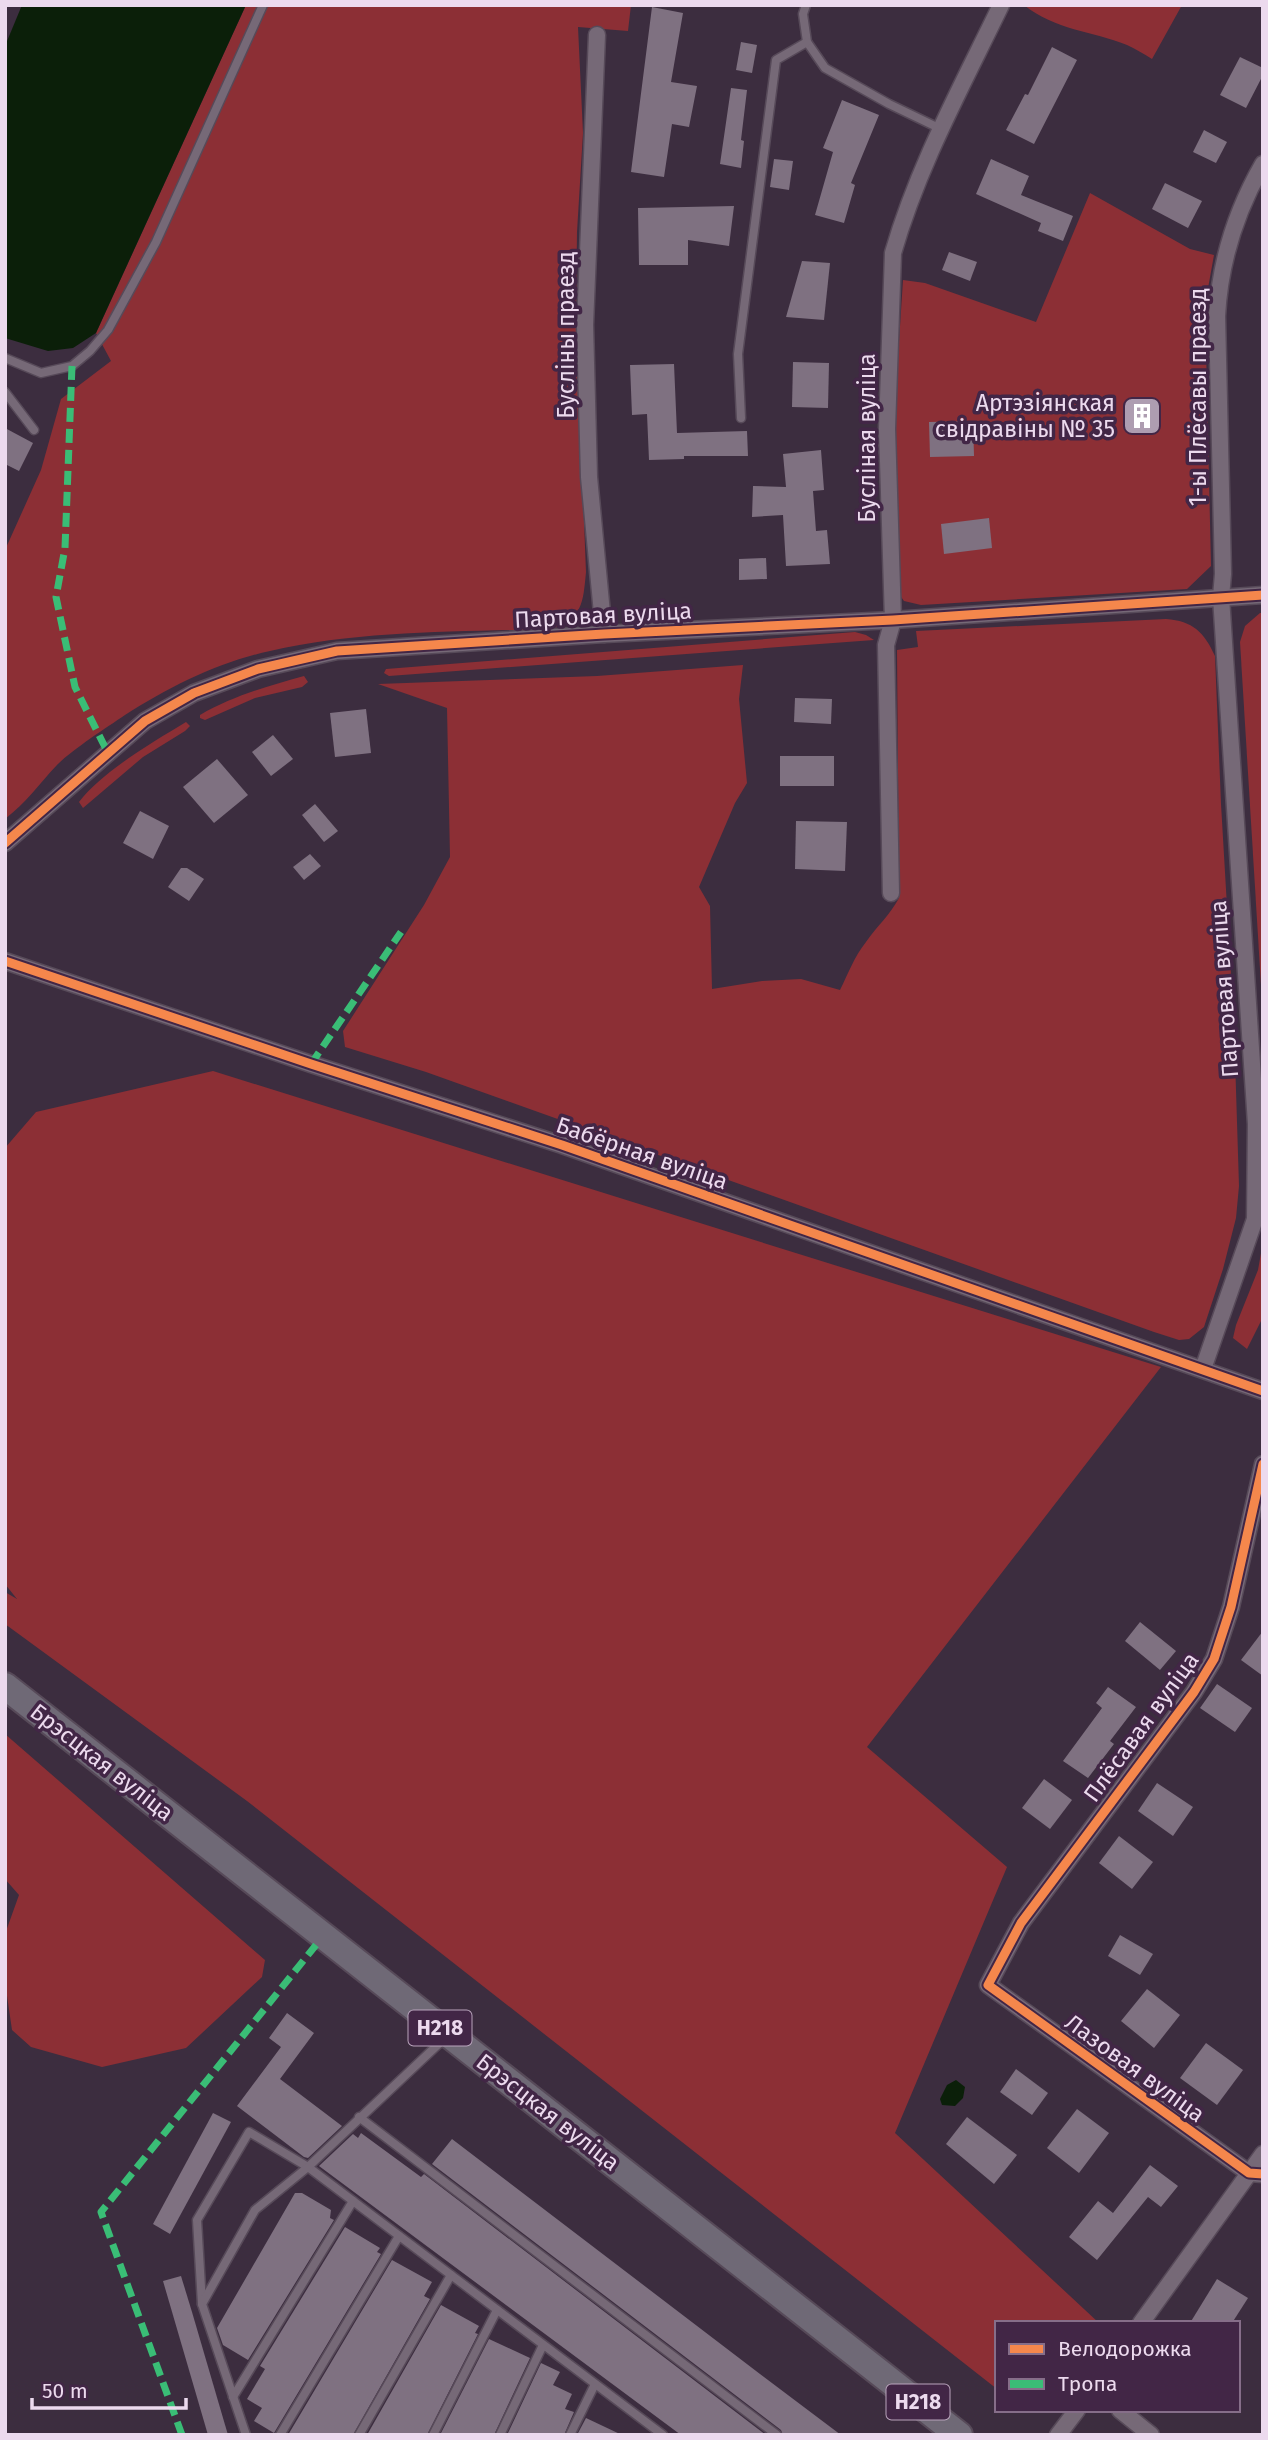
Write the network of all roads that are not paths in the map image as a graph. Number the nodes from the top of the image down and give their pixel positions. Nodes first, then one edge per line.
1 (263, 5) edge
2 (798, 5) edge
3 (1001, 5) edge
4 (804, 10) edge
5 (597, 35) dead end
6 (807, 42) junction
7 (941, 128) junction
8 (1263, 164) edge
9 (5, 358) edge
10 (5, 392) edge
11 (741, 418) dead end
12 (34, 430) dead end
13 (1263, 595) edge
14 (1220, 597) junction
15 (893, 620) junction
16 (604, 634) junction
17 (5, 843) edge
18 (891, 893) dead end
19 (5, 961) edge
20 (1203, 1369) junction
21 (1263, 1391) edge
22 (1263, 1464) edge
23 (5, 1686) edge
24 (988, 1985) joint
25 (449, 2035) junction
26 (359, 2117) junction
27 (1263, 2154) edge
28 (308, 2167) junction
29 (1256, 2174) edge
30 (353, 2201) junction
31 (399, 2236) junction
32 (450, 2275) junction
33 (202, 2304) junction
34 (497, 2310) junction
35 (1144, 2321) edge
36 (543, 2345) junction
37 (595, 2384) junction
38 (233, 2397) junction
39 (1075, 2412) edge
40 (1122, 2412) edge
41 (648, 2424) junction
42 (246, 2435) edge
43 (280, 2435) edge
44 (359, 2435) edge
45 (433, 2435) edge
46 (500, 2435) edge
47 (570, 2435) edge
48 (642, 2435) edge
49 (663, 2435) edge
50 (777, 2435) edge
51 (959, 2435) edge
52 (1058, 2435) edge
53 (1151, 2435) edge

1 - 9 lane
2 - 4 lane
3 - 7 street, Бусліная вуліца
4 - 6 lane
5 - 16 street, Бусліны праезд
6 - 7 lane
6 - 11 lane
7 - 15 street, Бусліная вуліца
8 - 14 street, 1-ы Плёсавы праезд
10 - 12 lane
13 - 14 street, Партовая вуліца
14 - 15 street, Партовая вуліца
14 - 20 street, Партовая вуліца
15 - 16 street, Партовая вуліца
15 - 18 street, Бусліная вуліца
16 - 17 street, Партовая вуліца
19 - 20 street, Бабёрная вуліца
20 - 21 street, Бабёрная вуліца
22 - 24 street, Плёсавая вуліца
23 - 25 main road, Брэсцкая вуліца / Н218
24 - 29 street, Лазовая вуліца
25 - 26 lane
25 - 51 main road, Брэсцкая вуліца / Н218
26 - 28 lane
26 - 50 lane
27 - 29 street
28 - 30 lane
28 - 33 lane
28 - 33 lane
29 - 35 street
30 - 31 lane
30 - 38 lane
31 - 32 lane
31 - 43 lane
32 - 34 lane
32 - 44 lane
33 - 38 lane
34 - 36 lane
34 - 45 lane
36 - 37 lane
36 - 46 lane
37 - 41 lane
37 - 47 lane
38 - 42 lane
39 - 52 street
40 - 53 street
41 - 48 lane
41 - 49 lane

